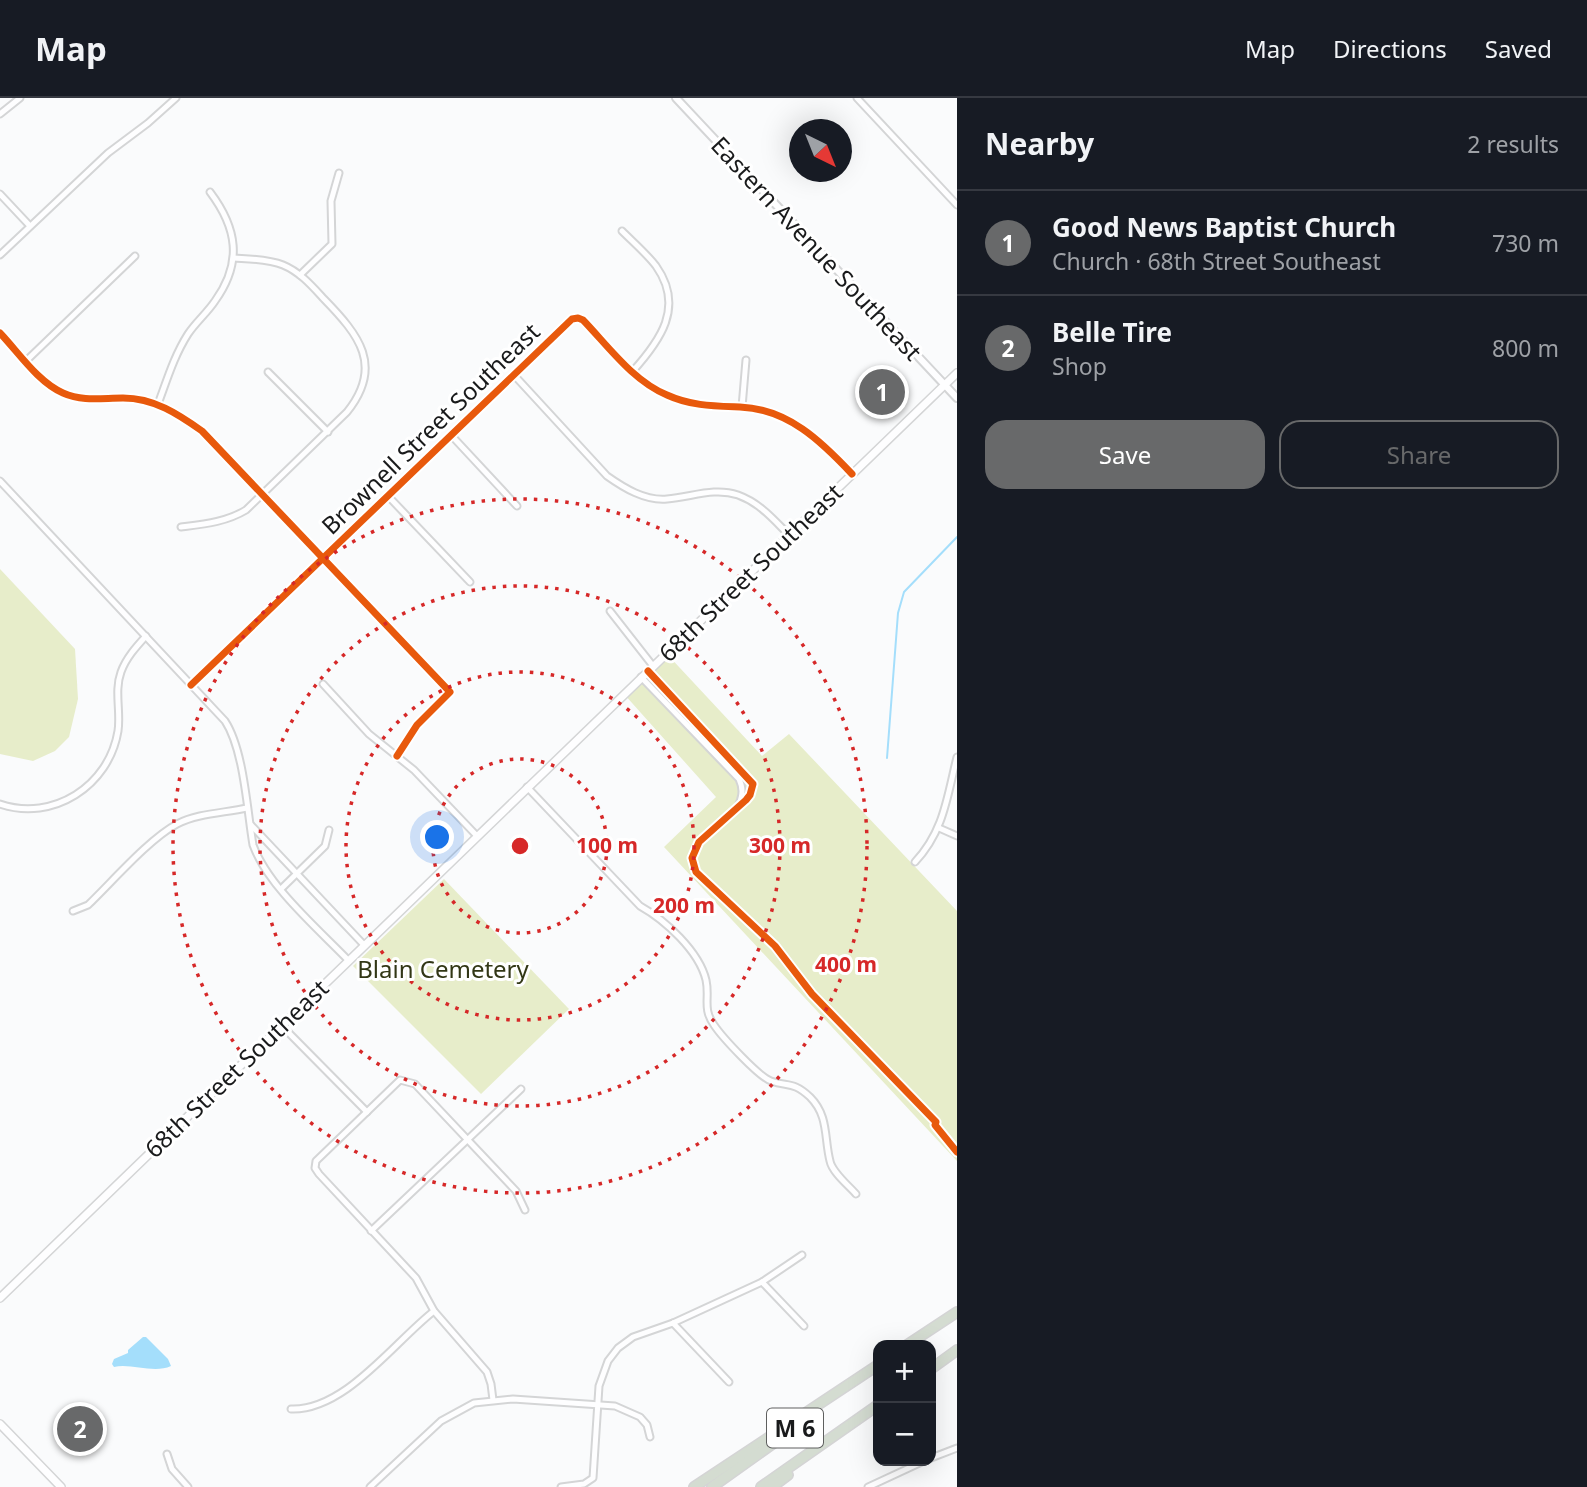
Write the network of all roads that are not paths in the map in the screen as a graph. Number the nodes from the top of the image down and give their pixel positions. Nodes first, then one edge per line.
1 (20, 98) edge
2 (676, 98) edge
3 (857, 98) edge
4 (172, 99) edge
5 (0, 114) edge
6 (340, 173) dead end
7 (210, 191) dead end
8 (0, 194) edge
9 (957, 205) edge
10 (30, 226) junction
11 (622, 231) dead end
12 (0, 255) edge
13 (135, 256) dead end
14 (234, 258) junction
15 (300, 275) junction
16 (0, 333) edge
17 (746, 360) dead end
18 (26, 361) junction
19 (268, 372) dead end
20 (632, 372) junction
21 (957, 373) edge
22 (514, 375) junction
23 (945, 385) junction
24 (957, 398) edge
25 (158, 404) junction
26 (742, 407) junction
27 (328, 432) junction
28 (451, 435) junction
29 (852, 474) junction
30 (0, 481) edge
31 (263, 493) junction
32 (388, 496) junction
33 (517, 506) dead end
34 (181, 527) dead end
35 (789, 535) junction
36 (323, 557) junction
37 (470, 582) dead end
38 (610, 611) dead end
39 (146, 636) junction
40 (651, 668) junction
41 (641, 677) junction
42 (323, 684) dead end
43 (191, 685) junction
44 (397, 756) junction
45 (957, 757) edge
46 (527, 787) junction
47 (0, 804) edge
48 (739, 804) junction
49 (247, 808) junction
50 (250, 823) junction
51 (939, 828) junction
52 (329, 830) dead end
53 (477, 836) junction
54 (957, 836) edge
55 (915, 862) dead end
56 (297, 873) junction
57 (281, 889) junction
58 (74, 911) dead end
59 (364, 945) junction
60 (348, 960) junction
61 (281, 1025) junction
62 (520, 1089) dead end
63 (367, 1112) junction
64 (936, 1122) dead end
65 (467, 1139) junction
66 (856, 1194) dead end
67 (525, 1210) dead end
68 (371, 1231) junction
69 (802, 1255) dead end
70 (762, 1282) junction
71 (0, 1297) edge
72 (434, 1311) junction
73 (957, 1312) edge
74 (673, 1323) junction
75 (804, 1326) dead end
76 (916, 1340) edge
77 (957, 1350) edge
78 (936, 1365) edge
79 (873, 1369) edge
80 (873, 1370) edge
81 (729, 1382) dead end
82 (493, 1400) junction
83 (598, 1405) junction
84 (291, 1409) dead end
85 (873, 1410) edge
86 (873, 1411) edge
87 (0, 1424) edge
88 (650, 1437) dead end
89 (957, 1448) edge
90 (167, 1454) dead end
91 (936, 1456) edge
92 (913, 1466) edge
93 (61, 1487) edge
94 (188, 1487) edge
95 (370, 1487) edge
96 (561, 1487) edge
97 (694, 1487) edge
98 (712, 1487) edge
99 (761, 1487) edge
100 (772, 1487) edge
101 (868, 1487) edge

1 - 5 street
2 - 23 street, Eastern Avenue Southeast
3 - 9 street
4 - 10 street
6 - 15 street
7 - 14 street
8 - 10 street
10 - 12 street
11 - 20 street
13 - 18 street
14 - 15 street
14 - 25 street
15 - 27 street
16 - 18 street
17 - 26 street
18 - 25 street
19 - 27 street
20 - 22 street, Brownell Street Southeast
20 - 26 street
21 - 23 main road, 68th Street Southeast
22 - 28 street, Brownell Street Southeast
22 - 35 street
23 - 24 street, Eastern Avenue Southeast
23 - 29 main road, 68th Street Southeast
25 - 31 street
26 - 29 street
27 - 31 street
28 - 32 street, Brownell Street Southeast
28 - 33 street
29 - 35 main road, 68th Street Southeast
30 - 39 street
31 - 34 street
31 - 36 street
32 - 36 street, Brownell Street Southeast
32 - 37 street
35 - 40 main road, 68th Street Southeast
36 - 43 street, Brownell Street Southeast
36 - 44 street
38 - 40 street
39 - 43 street
39 - 47 street
40 - 41 main road, 68th Street Southeast
40 - 48 street
41 - 46 main road, 68th Street Southeast
41 - 48 street
42 - 44 street
43 - 49 street
44 - 53 street
45 - 51 street
46 - 53 main road, 68th Street Southeast
46 - 66 street
48 - 64 street
49 - 50 street
49 - 58 street
50 - 56 street
50 - 57 street
51 - 54 street
51 - 55 street
52 - 56 street
53 - 59 main road, 68th Street Southeast
56 - 57 street
56 - 59 street
57 - 60 street
59 - 60 main road, 68th Street Southeast
60 - 61 main road, 68th Street Southeast
61 - 63 street
61 - 71 main road, 68th Street Southeast
62 - 65 street
63 - 65 street
63 - 68 street
65 - 67 street
65 - 68 street
68 - 72 street
69 - 70 street
70 - 74 street
70 - 75 street
72 - 82 street
72 - 84 street
73 - 76 highway
74 - 81 street
74 - 83 street
77 - 78 highway
79 - 97 highway
80 - 98 highway, M 6
82 - 83 street
82 - 95 street
83 - 88 street
83 - 96 street
85 - 99 highway, M 6
86 - 100 highway
87 - 93 main road
89 - 91 street
90 - 94 street
92 - 101 street

